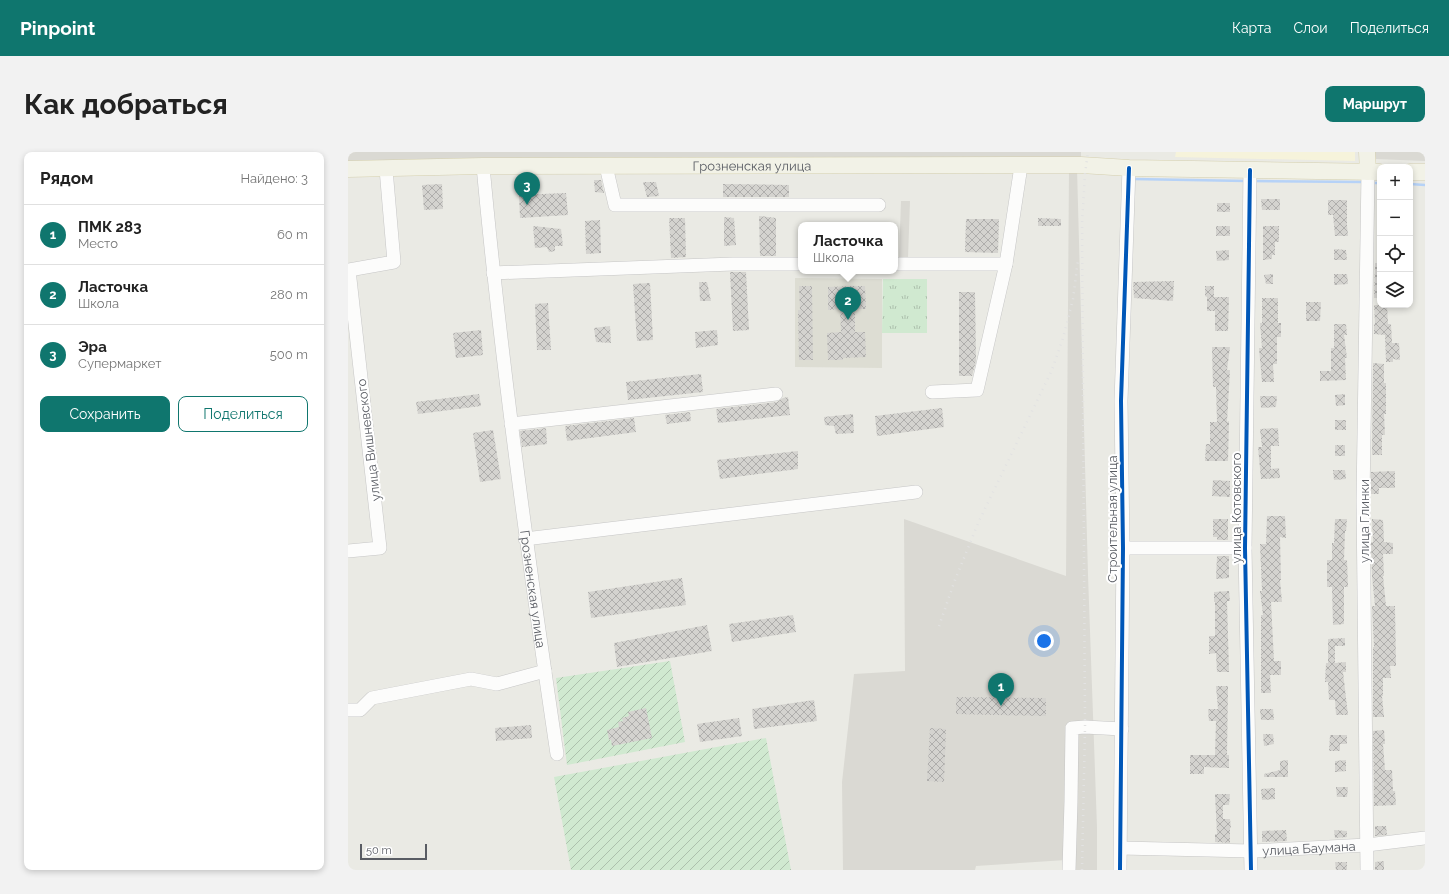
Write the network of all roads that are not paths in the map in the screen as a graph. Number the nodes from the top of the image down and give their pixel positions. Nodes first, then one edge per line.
1 (1367, 152) edge
2 (483, 166) junction
3 (606, 166) junction
4 (1021, 166) junction
5 (1129, 168) junction
6 (348, 169) edge
7 (386, 169) junction
8 (1250, 170) junction
9 (1374, 172) edge
10 (1413, 172) edge
11 (1425, 172) edge
12 (879, 205) dead end
13 (798, 264) edge
14 (898, 264) edge
15 (1006, 264) junction
16 (493, 272) junction
17 (932, 392) dead end
18 (776, 394) dead end
19 (511, 424) junction
20 (916, 492) dead end
21 (525, 539) junction
22 (1123, 548) junction
23 (1245, 548) junction
24 (348, 551) edge
25 (545, 671) junction
26 (348, 710) edge
27 (1122, 729) junction
28 (557, 754) dead end
29 (1425, 838) edge
30 (1367, 845) junction
31 (1121, 848) junction
32 (1251, 851) junction
33 (1069, 870) edge
34 (1120, 870) edge
35 (1251, 870) edge
36 (1367, 870) edge

1 - 9 main road
2 - 3 main road, Грозненская улица
2 - 7 main road, Грозненская улица
2 - 16 street, Грозненская улица
3 - 4 main road, Грозненская улица
3 - 12 street
4 - 5 main road, Грозненская улица
4 - 15 street
5 - 8 main road, Грозненская улица
5 - 22 street, Строительная улица
6 - 7 main road, Грозненская улица
7 - 24 street, улица Вишневского
8 - 9 main road, Грозненская улица
8 - 23 street, улица Котовского
9 - 30 street, улица Глинки
10 - 11 main road
13 - 16 street
14 - 15 street
15 - 17 street
16 - 19 street, Грозненская улица
18 - 19 street
19 - 21 street, Грозненская улица
20 - 21 street
21 - 25 street, Грозненская улица
22 - 23 street
22 - 27 street, Строительная улица
23 - 32 street, улица Котовского
25 - 26 street
25 - 28 street, Грозненская улица
27 - 31 street, Строительная улица
27 - 33 street
29 - 30 street, улица Баумана
30 - 32 street, улица Баумана
30 - 36 street, улица Глинки
31 - 32 street, улица Баумана
31 - 34 street, Строительная улица
32 - 35 street, улица Котовского

